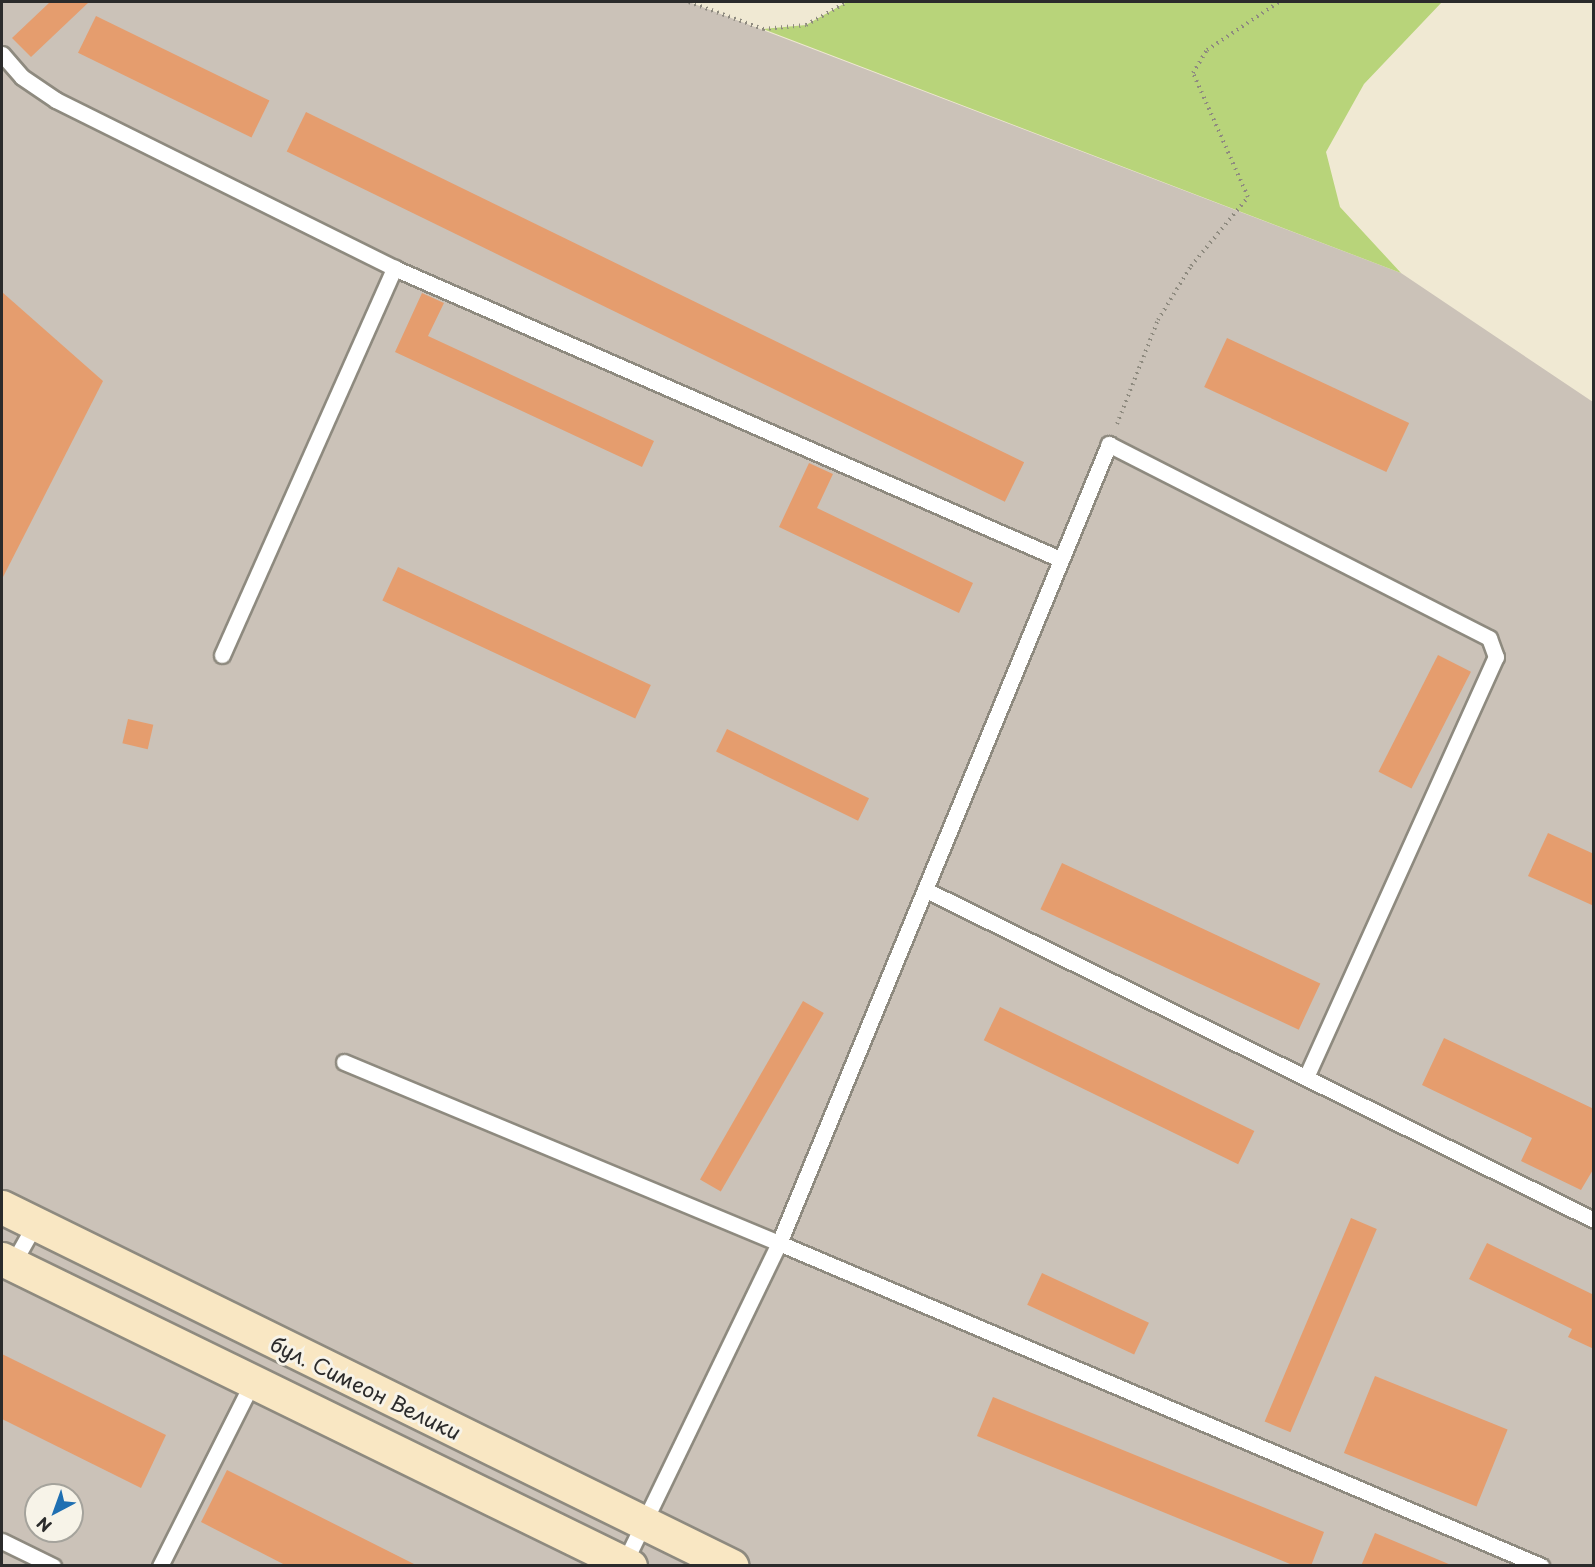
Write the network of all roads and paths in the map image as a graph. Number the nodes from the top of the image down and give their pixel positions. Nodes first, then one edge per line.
1 (689, 2) edge
2 (847, 2) edge
3 (1279, 2) edge
4 (2, 54) edge
5 (394, 268) junction
6 (1110, 444) junction
7 (1060, 559) junction
8 (222, 655) dead end
9 (926, 890) junction
10 (344, 1062) dead end
11 (1307, 1075) junction
12 (2, 1207) edge
13 (1593, 1220) edge
14 (35, 1224) junction
15 (779, 1243) junction
16 (7, 1262) edge
17 (252, 1383) junction
18 (644, 1524) junction
19 (2, 1541) edge
20 (613, 1562) edge
21 (53, 1566) edge
22 (160, 1566) edge
23 (732, 1566) edge
24 (1541, 1566) edge

1 - 2 path
3 - 6 path
4 - 5 lane
5 - 7 lane
5 - 8 lane
6 - 7 lane
6 - 11 lane
7 - 9 lane
9 - 11 lane
9 - 15 lane
10 - 15 lane
11 - 13 lane
12 - 14 main road, бул. Симеон Велики
14 - 16 lane
14 - 18 main road, бул. Симеон Велики
15 - 18 lane
15 - 24 lane
16 - 17 main road
17 - 20 main road
17 - 22 lane
18 - 20 lane
18 - 23 main road, бул. Симеон Велики
19 - 21 lane

